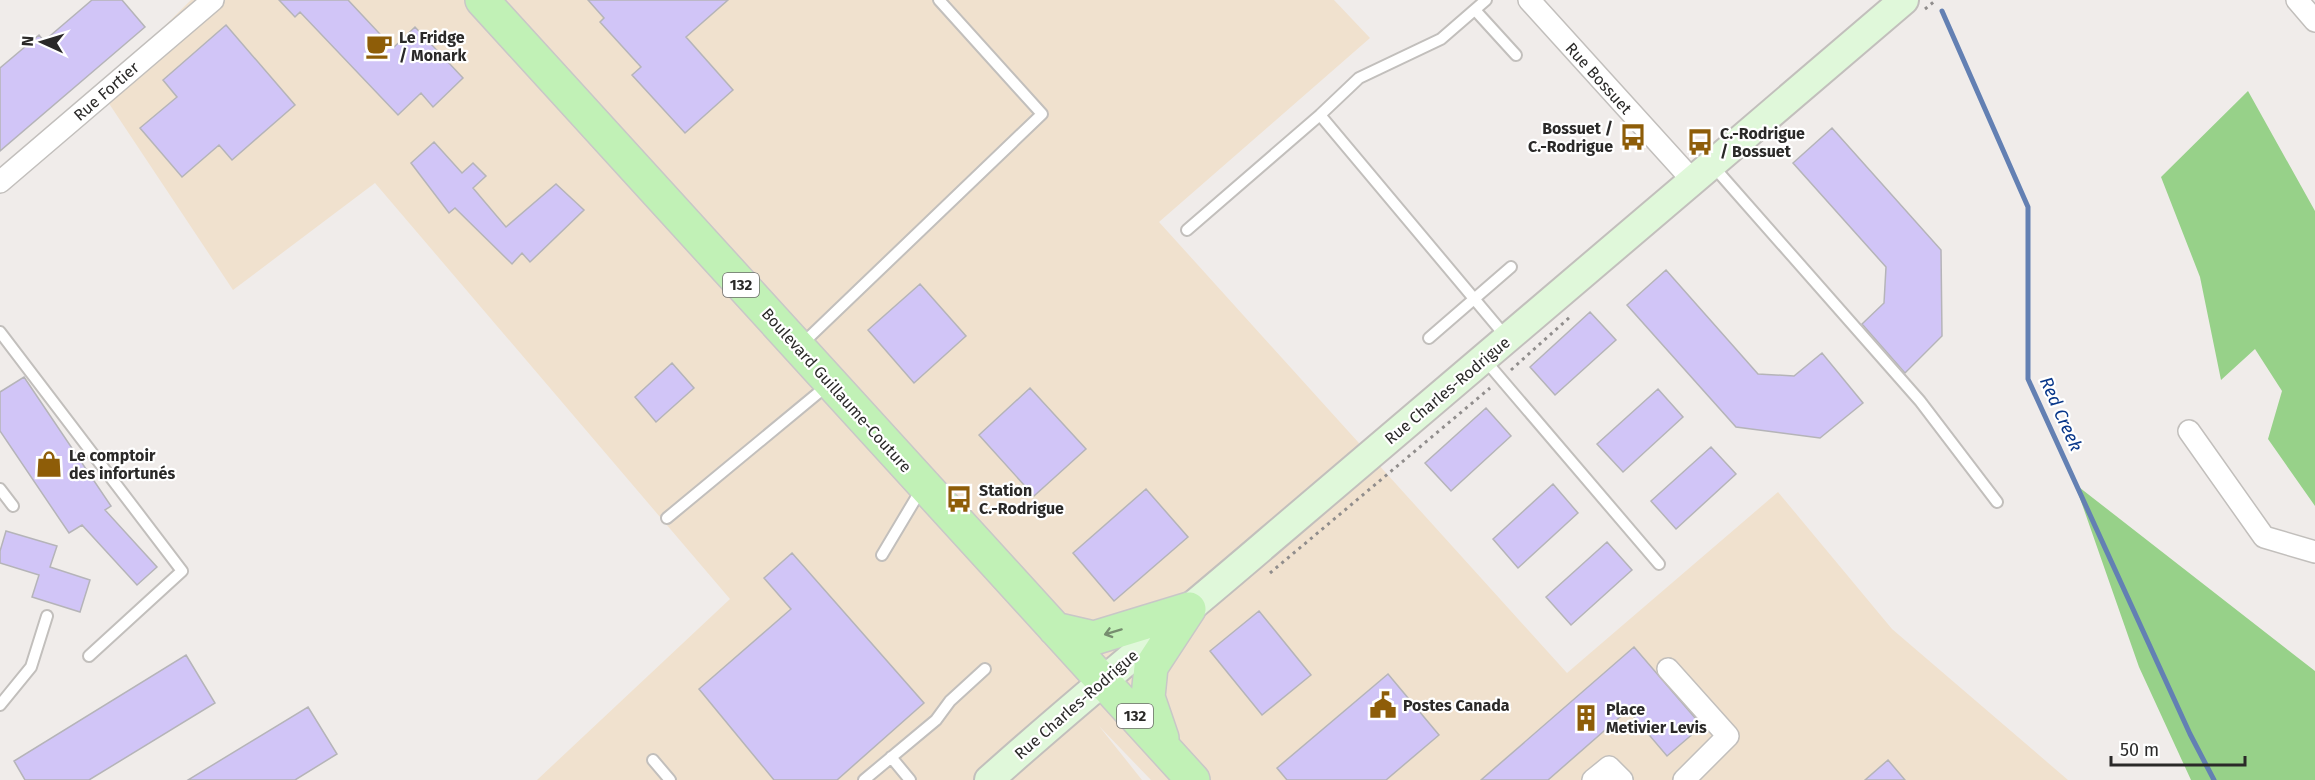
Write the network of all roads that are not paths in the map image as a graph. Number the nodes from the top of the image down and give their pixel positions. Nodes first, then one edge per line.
1 (213, 0) edge
2 (482, 0) edge
3 (939, 0) edge
4 (1486, 0) edge
5 (1529, 0) edge
6 (1904, 0) edge
7 (2297, 0) edge
8 (1475, 10) junction
9 (2315, 21) edge
10 (1516, 55) dead end
11 (1320, 116) junction
12 (1703, 174) junction
13 (0, 182) edge
14 (1187, 230) dead end
15 (1510, 267) dead end
16 (1474, 298) junction
17 (0, 332) edge
18 (1430, 338) dead end
19 (1507, 338) junction
20 (798, 347) junction
21 (1483, 358) junction
22 (830, 383) junction
23 (2188, 430) dead end
24 (924, 485) junction
25 (0, 489) edge
26 (1997, 502) dead end
27 (13, 506) dead end
28 (668, 518) dead end
29 (2315, 552) edge
30 (882, 555) dead end
31 (1659, 564) dead end
32 (1189, 609) junction
33 (48, 616) dead end
34 (1056, 629) junction
35 (89, 656) dead end
36 (985, 669) dead end
37 (1668, 669) dead end
38 (1102, 680) junction
39 (0, 705) edge
40 (1168, 752) junction
41 (891, 757) junction
42 (654, 760) dead end
43 (670, 780) edge
44 (864, 780) edge
45 (910, 780) edge
46 (989, 780) edge
47 (1193, 780) edge
48 (1593, 780) edge
49 (1622, 780) edge
50 (1683, 780) edge

1 - 13 street, Rue Fortier
2 - 20 main road, Boulevard Guillaume-Couture / 132
3 - 20 lane
4 - 8 lane
5 - 12 street, Rue Bossuet
6 - 12 street, Rue Charles-Rodrigue
7 - 9 street
8 - 10 lane
8 - 11 lane
11 - 14 lane
11 - 16 lane
12 - 19 street, Rue Charles-Rodrigue
12 - 26 lane
15 - 16 lane
16 - 18 lane
16 - 19 lane
17 - 35 lane
19 - 21 street, Rue Charles-Rodrigue
20 - 22 main road, Boulevard Guillaume-Couture / 132
21 - 31 lane
21 - 32 street, Rue Charles-Rodrigue
22 - 24 main road, Boulevard Guillaume-Couture / 132
22 - 28 lane
23 - 29 street
24 - 30 lane
24 - 34 main road, Boulevard Guillaume-Couture / 132
25 - 27 lane
32 -> 34 main road
32 - 38 street, Rue Charles-Rodrigue
32 - 40 main road
33 - 39 lane
34 - 38 main road, Boulevard Guillaume-Couture / 132
36 - 41 lane
37 - 50 street
38 - 40 main road, Boulevard Guillaume-Couture / 132
38 - 46 street, Rue Charles-Rodrigue
40 - 47 main road, Boulevard Guillaume-Couture / 132
41 - 44 lane
41 - 45 lane
42 - 43 lane
48 - 49 street

